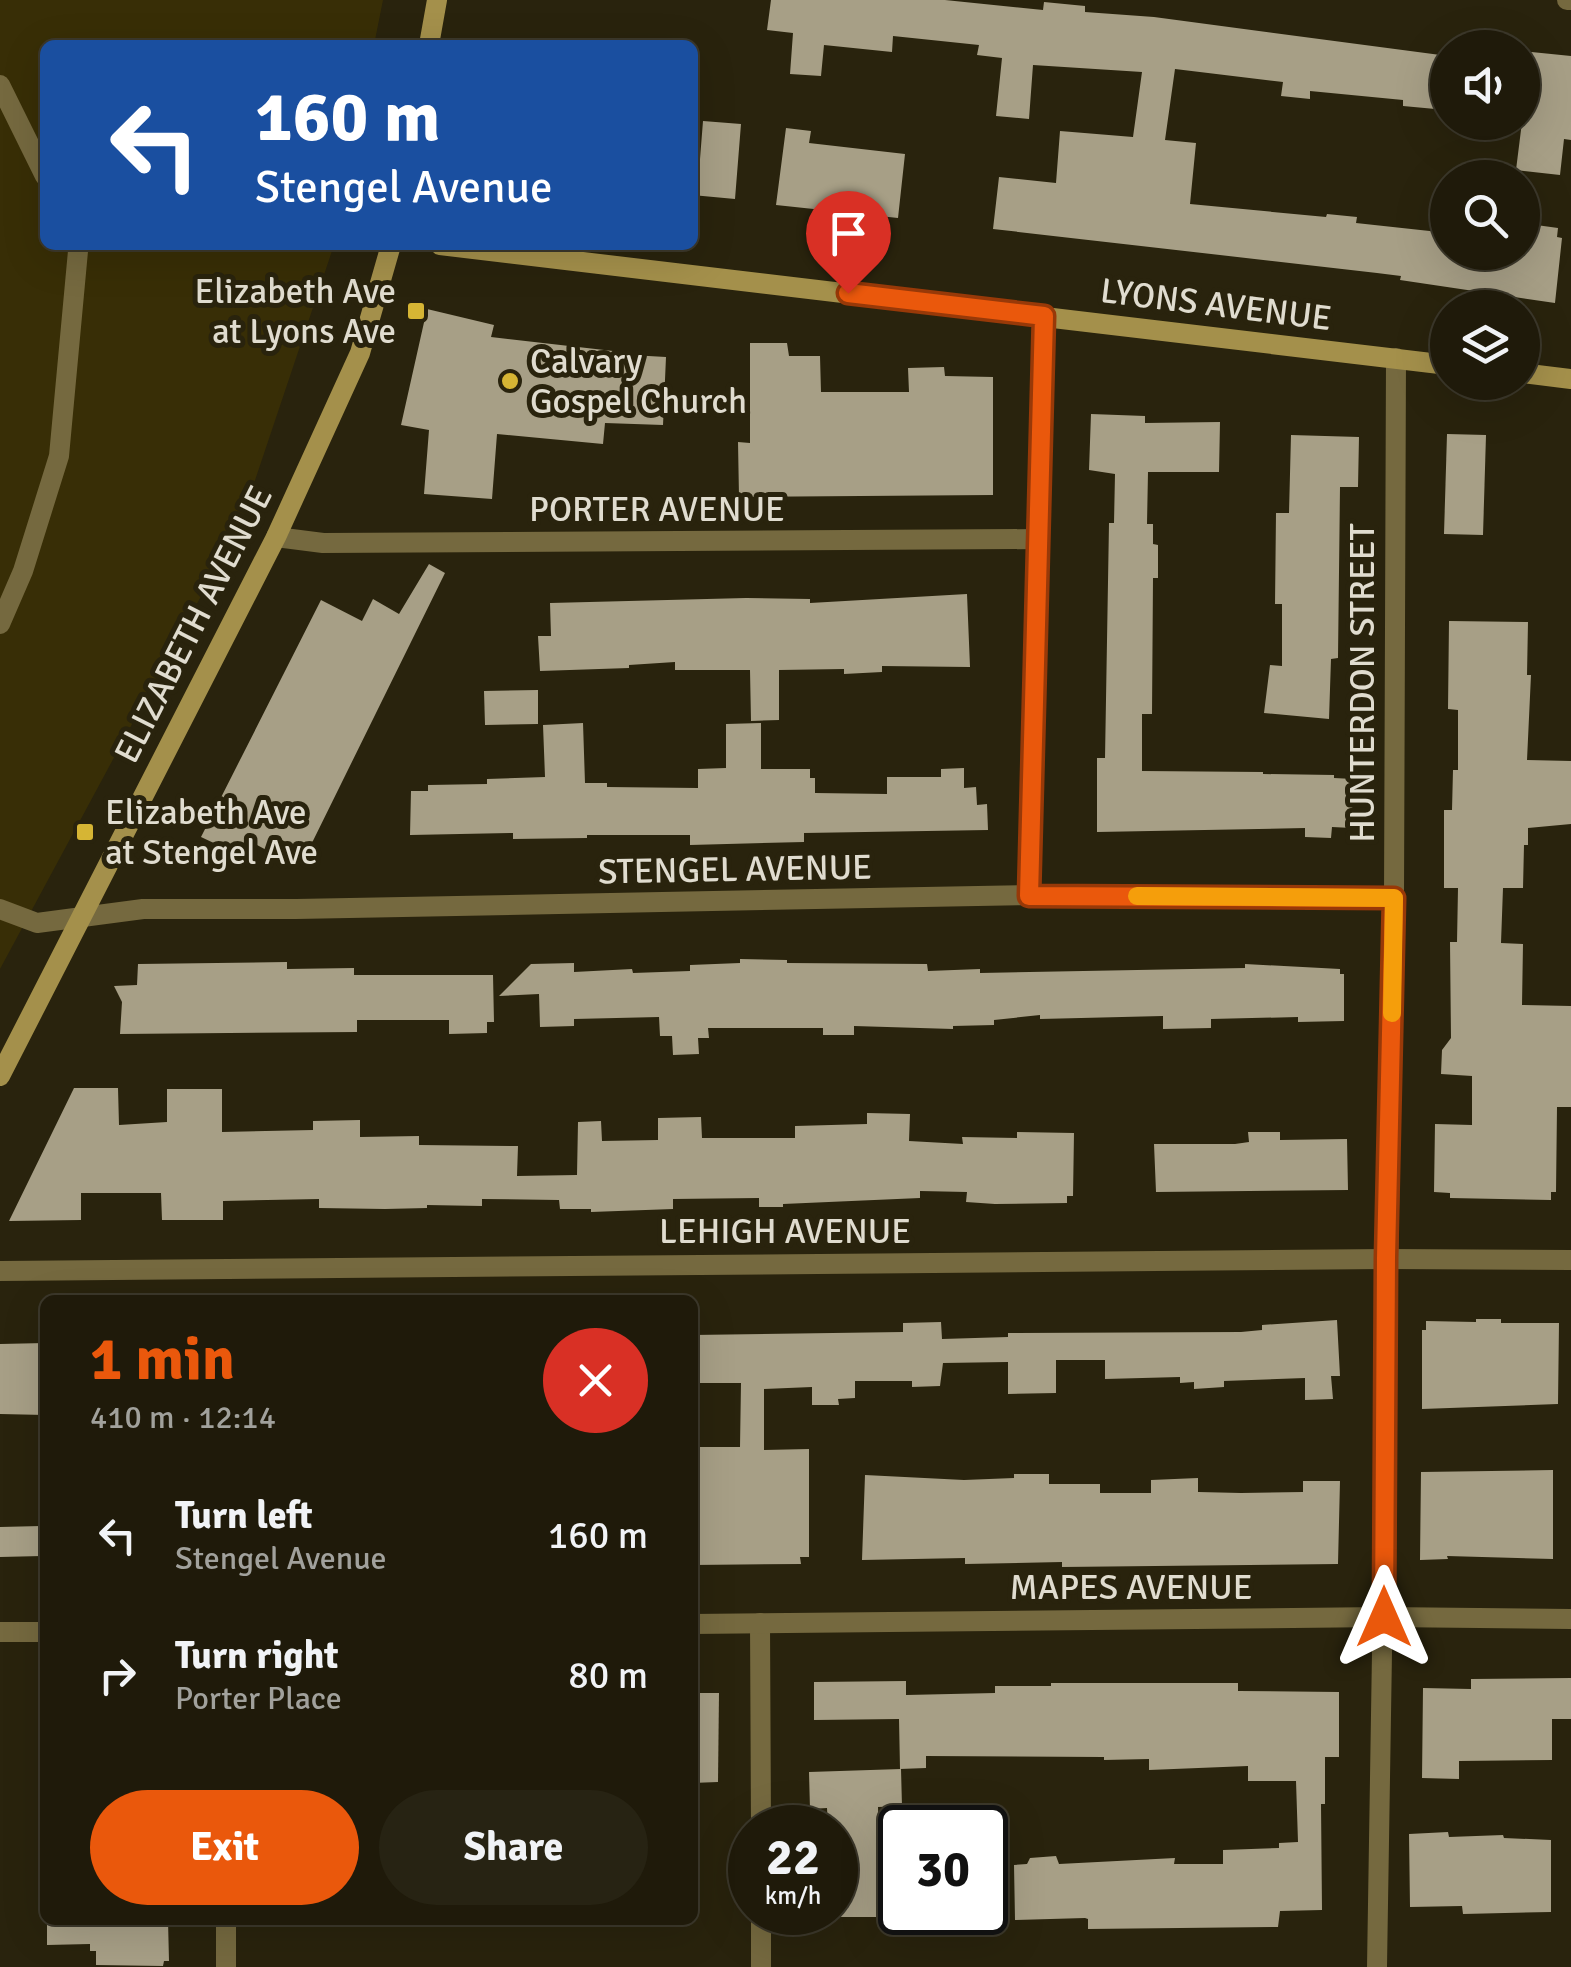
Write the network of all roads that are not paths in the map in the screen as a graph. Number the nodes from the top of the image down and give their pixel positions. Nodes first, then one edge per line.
1 (437, 0) edge
2 (429, 40) edge
3 (0, 85) edge
4 (40, 166) edge
5 (78, 250) edge
6 (390, 250) edge
7 (483, 250) edge
8 (1044, 316) junction
9 (1396, 358) junction
10 (1430, 362) edge
11 (1540, 376) edge
12 (1571, 379) edge
13 (276, 537) junction
14 (1040, 539) junction
15 (0, 624) edge
16 (1029, 896) junction
17 (1394, 898) junction
18 (0, 909) edge
19 (78, 918) junction
20 (0, 1076) edge
21 (1386, 1258) junction
22 (1571, 1260) edge
23 (0, 1270) edge
24 (1384, 1617) junction
25 (1571, 1619) edge
26 (760, 1623) junction
27 (698, 1624) edge
28 (0, 1632) edge
29 (40, 1632) edge
30 (761, 1805) edge
31 (226, 1925) edge
32 (761, 1935) edge
33 (226, 1967) edge
34 (761, 1967) edge
35 (1377, 1967) edge

1 - 2 main road
3 - 4 street
5 - 15 street
6 - 13 main road, ELIZABETH AVENUE
7 - 8 main road, LYONS AVENUE
8 - 9 main road, LYONS AVENUE
8 - 14 street
9 - 10 main road, LYONS AVENUE
9 - 17 street, HUNTERDON STREET
11 - 12 main road
13 - 14 street, PORTER AVENUE
13 - 19 main road, ELIZABETH AVENUE
14 - 16 street
16 - 17 street, STENGEL AVENUE
16 - 19 street, STENGEL AVENUE
17 - 21 street, HUNTERDON STREET
18 - 19 street, STENGEL AVENUE
19 - 20 main road, ELIZABETH AVENUE
21 - 22 street, LEHIGH AVENUE
21 - 23 street, LEHIGH AVENUE
21 - 24 street, HUNTERDON STREET
24 - 25 street, MAPES AVENUE
24 - 26 street, MAPES AVENUE
24 - 35 street, HUNTERDON STREET
26 - 27 street, MAPES AVENUE
26 - 30 street
28 - 29 street
31 - 33 street
32 - 34 street

